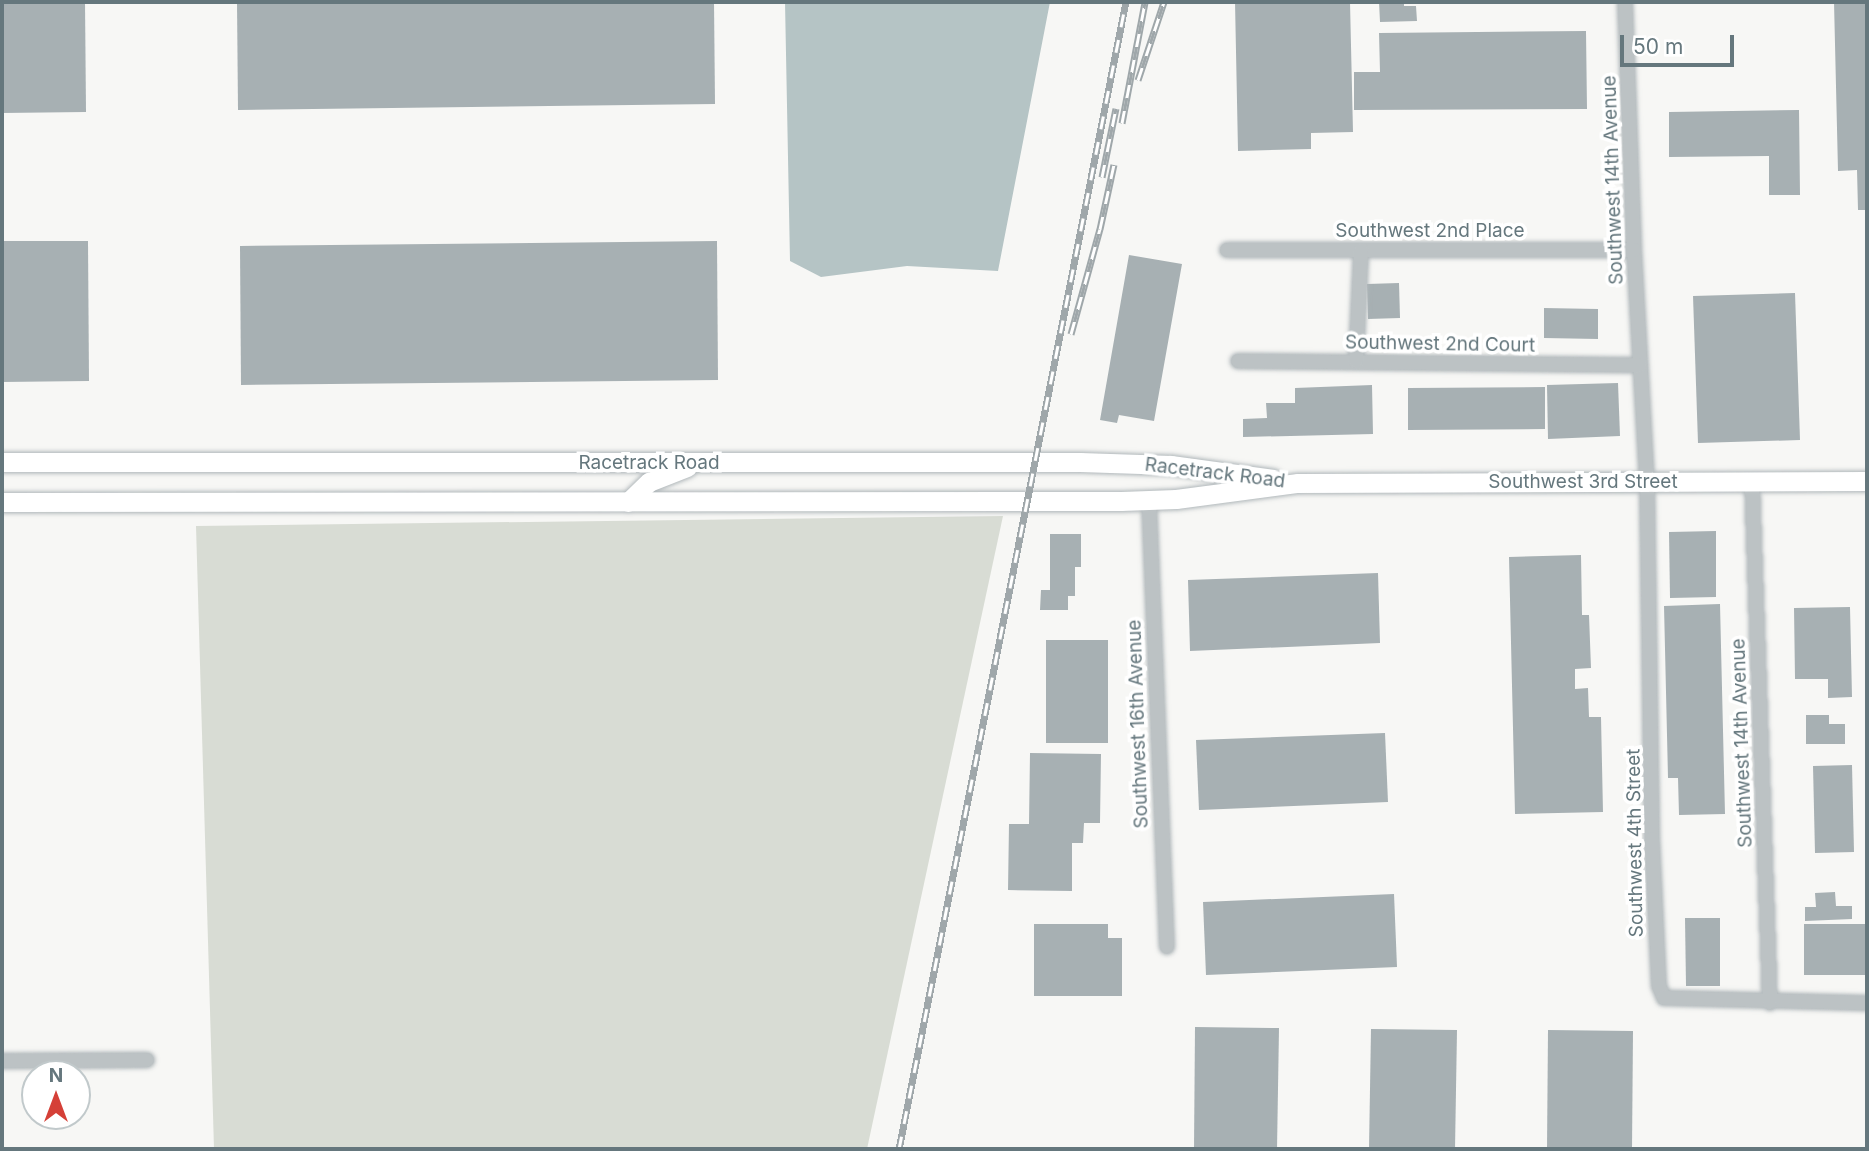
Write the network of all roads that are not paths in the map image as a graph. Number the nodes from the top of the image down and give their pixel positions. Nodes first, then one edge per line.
1 (1625, 2) edge
2 (1227, 250) dead end
3 (1361, 250) junction
4 (1634, 250) junction
5 (1238, 361) dead end
6 (1356, 361) junction
7 (1640, 365) junction
8 (2, 462) edge
9 (697, 463) junction
10 (1752, 481) junction
11 (1867, 481) edge
12 (1647, 482) junction
13 (1298, 483) junction
14 (1149, 500) junction
15 (2, 502) edge
16 (628, 502) junction
17 (1167, 947) dead end
18 (1770, 1003) junction
19 (1867, 1003) edge
20 (2, 1060) edge
21 (148, 1060) dead end

1 - 4 street, Southwest 14th Avenue
2 - 3 street, Southwest 2nd Place
3 - 4 street, Southwest 2nd Place
3 - 6 street
4 - 7 street, Southwest 14th Avenue
5 - 6 street, Southwest 2nd Court
6 - 7 street, Southwest 2nd Court
7 - 12 street, Southwest 14th Avenue
8 - 9 street, Racetrack Road
9 - 13 street, Racetrack Road
9 - 16 street
10 - 11 street, Southwest 3rd Street
10 - 12 street, Southwest 3rd Street
10 - 18 street, Southwest 14th Avenue
12 - 13 street, Southwest 3rd Street
12 - 18 street, Southwest 4th Street
13 - 14 street, Racetrack Road
14 - 16 street, Racetrack Road
14 - 17 street, Southwest 16th Avenue
15 - 16 street, Racetrack Road
18 - 19 street, Southwest 4th Street
20 - 21 street

